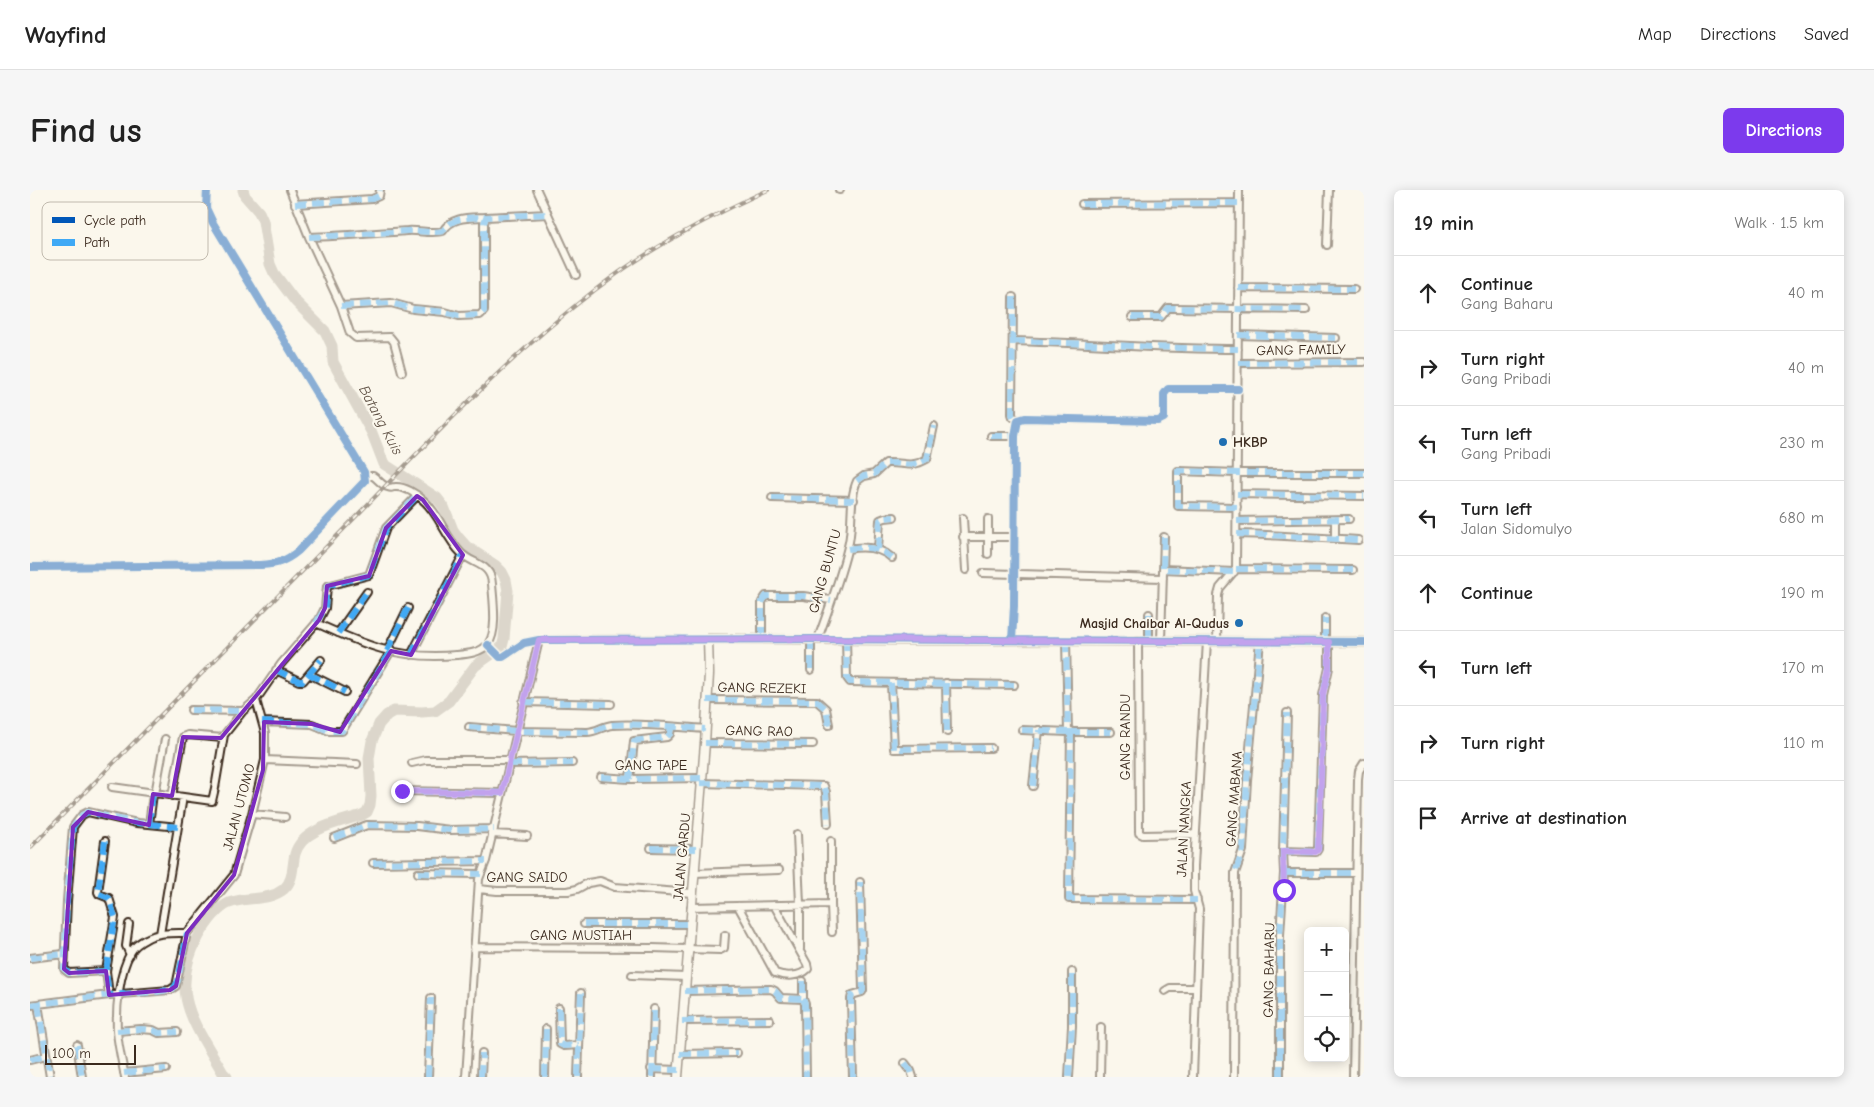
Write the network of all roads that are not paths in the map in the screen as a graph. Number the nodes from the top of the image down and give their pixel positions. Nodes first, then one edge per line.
1 (290, 190) edge
2 (380, 190) edge
3 (537, 190) edge
4 (1239, 190) edge
5 (1329, 190) edge
6 (1238, 203) junction
7 (295, 204) junction
8 (1082, 204) dead end
9 (208, 213) edge
10 (548, 214) junction
11 (486, 218) junction
12 (309, 237) junction
13 (1327, 245) dead end
14 (576, 275) dead end
15 (1238, 288) junction
16 (1354, 289) dead end
17 (1013, 297) dead end
18 (341, 306) junction
19 (1238, 308) junction
20 (1306, 310) dead end
21 (1132, 317) dead end
22 (1238, 335) junction
23 (1336, 338) dead end
24 (1013, 341) junction
25 (1238, 349) junction
26 (1364, 362) edge
27 (1238, 363) junction
28 (402, 372) dead end
29 (1238, 389) junction
30 (1018, 420) junction
31 (934, 426) dead end
32 (991, 436) dead end
33 (1015, 436) junction
34 (1238, 473) junction
35 (1364, 473) edge
36 (366, 476) junction
37 (1237, 494) junction
38 (417, 496) junction
39 (1364, 496) edge
40 (772, 498) dead end
41 (854, 500) junction
42 (1237, 507) junction
43 (894, 517) dead end
44 (963, 518) dead end
45 (988, 519) dead end
46 (1349, 519) dead end
47 (1334, 520) junction
48 (1237, 521) junction
49 (1237, 534) junction
50 (1014, 536) junction
51 (963, 537) junction
52 (988, 537) junction
53 (1164, 537) dead end
54 (1335, 539) junction
55 (1358, 540) dead end
56 (848, 549) junction
57 (878, 549) junction
58 (988, 554) dead end
59 (463, 555) junction
60 (892, 558) dead end
61 (30, 567) edge
62 (1163, 569) junction
63 (966, 570) dead end
64 (1235, 570) junction
65 (1353, 570) dead end
66 (983, 573) dead end
67 (1015, 574) junction
68 (1163, 578) junction
69 (366, 592) dead end
70 (831, 600) junction
71 (408, 608) dead end
72 (1149, 614) dead end
73 (1325, 618) dead end
74 (316, 623) junction
75 (338, 633) junction
76 (708, 639) junction
77 (762, 639) junction
78 (815, 639) junction
79 (846, 639) junction
80 (539, 640) junction
81 (1012, 640) junction
82 (1066, 640) junction
83 (1138, 640) junction
84 (1148, 640) junction
85 (1161, 640) junction
86 (1207, 641) junction
87 (1217, 641) junction
88 (1260, 641) junction
89 (1327, 642) junction
90 (1364, 642) edge
91 (490, 647) junction
92 (389, 651) junction
93 (411, 655) junction
94 (321, 660) dead end
95 (276, 670) junction
96 (811, 670) dead end
97 (309, 674) junction
98 (891, 683) junction
99 (946, 683) junction
100 (1014, 685) dead end
101 (345, 692) dead end
102 (256, 700) junction
103 (707, 700) junction
104 (523, 702) junction
105 (611, 704) dead end
106 (191, 710) dead end
107 (243, 711) junction
108 (1286, 714) dead end
109 (262, 722) junction
110 (828, 725) dead end
111 (469, 727) dead end
112 (670, 727) junction
113 (705, 729) junction
114 (1022, 730) dead end
115 (1039, 730) junction
116 (516, 731) junction
117 (948, 732) dead end
118 (1069, 732) junction
119 (1111, 732) dead end
120 (165, 738) dead end
121 (223, 738) junction
122 (704, 742) junction
123 (813, 744) dead end
124 (991, 748) dead end
125 (265, 760) junction
126 (509, 762) junction
127 (412, 763) dead end
128 (572, 763) dead end
129 (1364, 763) edge
130 (357, 764) dead end
131 (601, 777) dead end
132 (630, 779) junction
133 (701, 780) junction
134 (1034, 786) dead end
135 (112, 788) dead end
136 (402, 791) dead end
137 (502, 793) junction
138 (154, 794) junction
139 (172, 796) junction
140 (184, 797) junction
141 (252, 814) junction
142 (285, 817) dead end
143 (149, 824) junction
144 (828, 824) dead end
145 (178, 827) junction
146 (493, 831) junction
147 (797, 834) dead end
148 (1196, 834) junction
149 (527, 836) dead end
150 (334, 838) dead end
151 (105, 842) dead end
152 (831, 842) dead end
153 (651, 848) dead end
154 (696, 849) junction
155 (1283, 851) junction
156 (486, 861) junction
157 (373, 864) dead end
158 (779, 870) dead end
159 (1356, 872) junction
160 (694, 873) junction
161 (1284, 873) junction
162 (418, 874) dead end
163 (481, 874) junction
164 (860, 882) dead end
165 (479, 889) junction
166 (692, 893) junction
167 (1197, 900) junction
168 (800, 904) junction
169 (831, 904) junction
170 (774, 905) junction
171 (738, 906) junction
172 (691, 907) junction
173 (129, 924) dead end
174 (584, 924) dead end
175 (690, 924) junction
176 (832, 932) dead end
177 (187, 933) junction
178 (160, 934) junction
179 (725, 935) dead end
180 (474, 947) junction
181 (688, 949) junction
182 (800, 951) junction
183 (64, 954) junction
184 (130, 955) junction
185 (30, 958) edge
186 (106, 972) junction
187 (1072, 972) dead end
188 (632, 975) dead end
189 (686, 977) junction
190 (803, 981) dead end
191 (1196, 988) junction
192 (685, 991) junction
193 (1165, 991) dead end
194 (580, 993) dead end
195 (119, 994) junction
196 (109, 995) junction
197 (431, 998) dead end
198 (803, 999) junction
199 (38, 1004) junction
200 (30, 1005) edge
201 (559, 1008) dead end
202 (654, 1009) dead end
203 (770, 1020) dead end
204 (682, 1021) junction
205 (1101, 1027) dead end
206 (546, 1029) dead end
207 (117, 1031) junction
208 (176, 1032) dead end
209 (77, 1045) dead end
210 (579, 1045) junction
211 (482, 1053) dead end
212 (737, 1053) dead end
213 (680, 1054) junction
214 (46, 1056) junction
215 (30, 1060) edge
216 (905, 1063) dead end
217 (166, 1069) dead end
218 (651, 1069) junction
219 (679, 1074) edge
220 (124, 1075) edge
221 (50, 1077) edge
222 (82, 1077) edge
223 (428, 1077) edge
224 (466, 1077) edge
225 (481, 1077) edge
226 (545, 1077) edge
227 (578, 1077) edge
228 (652, 1077) edge
229 (806, 1077) edge
230 (853, 1077) edge
231 (913, 1077) edge
232 (1069, 1077) edge
233 (1100, 1077) edge
234 (1193, 1077) edge
235 (1234, 1077) edge
236 (1280, 1077) edge
237 (1354, 1077) edge

1 - 7 street
2 - 7 street
3 - 10 street
4 - 6 street
5 - 13 street
6 - 8 street
6 - 15 street
7 - 12 street
9 - 36 street
10 - 11 street
10 - 14 street
11 - 12 street
11 - 18 street
12 - 18 street
15 - 16 street
15 - 19 street
17 - 24 street
18 - 28 street
19 - 20 street
19 - 21 street
19 - 22 street
22 - 23 street
22 - 25 street
24 - 25 street
24 - 30 street
25 - 27 street
26 - 27 street, GANG FAMILY
27 - 29 street
29 - 30 street
29 - 34 street
30 - 33 street
31 - 41 street, GANG BUNTU
32 - 33 street
33 - 50 street
34 - 35 street
34 - 37 street
34 - 42 street
36 - 38 street
36 - 61 street
37 - 39 street
37 - 42 street
38 - 59 street
38 - 74 street
40 - 41 street
41 - 56 street, GANG BUNTU
42 - 48 street
43 - 57 street
44 - 51 street
45 - 52 street
46 - 47 street
47 - 48 street
47 - 54 street
48 - 49 street
49 - 54 street
49 - 64 street
50 - 52 street
50 - 67 street
51 - 52 street
51 - 63 street
52 - 58 street
53 - 62 street
54 - 55 street
56 - 57 street
56 - 70 street, GANG BUNTU
57 - 60 street
59 - 91 street
59 - 93 street
62 - 64 street
62 - 68 street
64 - 65 street
64 - 87 street
66 - 67 street
67 - 68 street
67 - 81 street
68 - 85 street
69 - 75 street
70 - 77 street
70 - 78 street, GANG BUNTU
71 - 92 street
72 - 84 street
73 - 89 street
74 - 75 street
74 - 95 street
75 - 92 street
76 - 77 street
76 - 80 street
76 - 103 street, JALAN GARDU
77 - 78 street
78 - 79 street
78 - 96 street, GANG BUNTU
79 - 81 street
79 - 98 street
80 - 91 street
80 - 104 street
81 - 82 street
82 - 83 street
82 - 118 street
83 - 84 street
83 - 148 street, GANG RANDU
84 - 85 street
85 - 86 street
86 - 87 street
86 - 148 street, JALAN NANGKA
87 - 88 street
88 - 89 street
88 - 235 street, GANG MABANA
89 - 90 street
89 - 155 street
91 - 93 street
92 - 93 street
92 - 109 street
94 - 97 street
95 - 97 street
95 - 102 street
97 - 101 street
98 - 99 street
98 - 124 street
99 - 100 street
99 - 117 street
102 - 107 street
102 - 109 street, JALAN UTOMO
103 - 110 street, GANG REZEKI
103 - 113 street, JALAN GARDU
104 - 105 street
104 - 116 street
106 - 107 street
107 - 121 street
108 - 155 street, GANG BAHARU
109 - 125 street, JALAN UTOMO
111 - 116 street
112 - 113 street
112 - 116 street
112 - 132 street
113 - 122 street, JALAN GARDU
114 - 115 street
115 - 118 street
115 - 134 street
116 - 126 street
118 - 119 street
118 - 167 street
120 - 138 street
121 - 139 street
121 - 140 street
122 - 123 street, GANG RAO
122 - 133 street, JALAN GARDU
125 - 130 street
125 - 141 street, JALAN UTOMO
126 - 127 street
126 - 128 street
126 - 137 street
129 - 159 street
131 - 132 street, GANG TAPE
132 - 133 street, GANG TAPE
133 - 144 street, GANG TAPE
133 - 154 street, JALAN GARDU
135 - 138 street
136 - 137 street
137 - 146 street
138 - 139 street
138 - 143 street
139 - 140 street
140 - 145 street
141 - 142 street
141 - 177 street, JALAN UTOMO
143 - 145 street
143 - 183 street
145 - 178 street
146 - 149 street
146 - 150 street
146 - 156 street
147 - 168 street
148 - 167 street, JALAN NANGKA
151 - 186 street
152 - 169 street
153 - 154 street
154 - 160 street, JALAN GARDU
155 - 161 street, GANG BAHARU
156 - 157 street
156 - 163 street
158 - 160 street
159 - 161 street
159 - 237 street
160 - 166 street, JALAN GARDU
161 - 236 street, GANG BAHARU
162 - 163 street
163 - 165 street
164 - 230 street
165 - 166 street, GANG SAIDO
165 - 180 street
166 - 172 street, JALAN GARDU
167 - 191 street, JALAN NANGKA
168 - 169 street
168 - 170 street
168 - 182 street
169 - 176 street
170 - 171 street
170 - 182 street
171 - 172 street
171 - 182 street
172 - 175 street, JALAN GARDU
173 - 184 street
174 - 175 street
175 - 181 street, JALAN GARDU
177 - 178 street
177 - 195 street
178 - 184 street
179 - 181 street, GANG MUSTIAH
180 - 181 street, GANG MUSTIAH
180 - 224 street
181 - 189 street, JALAN GARDU
183 - 185 street
183 - 186 street
184 - 195 street
186 - 196 street
187 - 232 street
188 - 189 street
189 - 192 street, JALAN GARDU
190 - 198 street
191 - 193 street
191 - 234 street, JALAN NANGKA
192 - 198 street
192 - 204 street, JALAN GARDU
194 - 210 street
195 - 196 street
195 - 207 street
196 - 199 street
197 - 223 street
198 - 229 street
199 - 200 street
199 - 214 street
201 - 210 street
202 - 218 street
203 - 204 street
204 - 213 street, JALAN GARDU
205 - 233 street
206 - 226 street
207 - 208 street
207 - 220 street
209 - 222 street
210 - 227 street
211 - 225 street
212 - 213 street
213 - 219 street, JALAN GARDU
214 - 215 street
214 - 221 street
216 - 231 street
217 - 220 street
218 - 219 street
218 - 228 street

